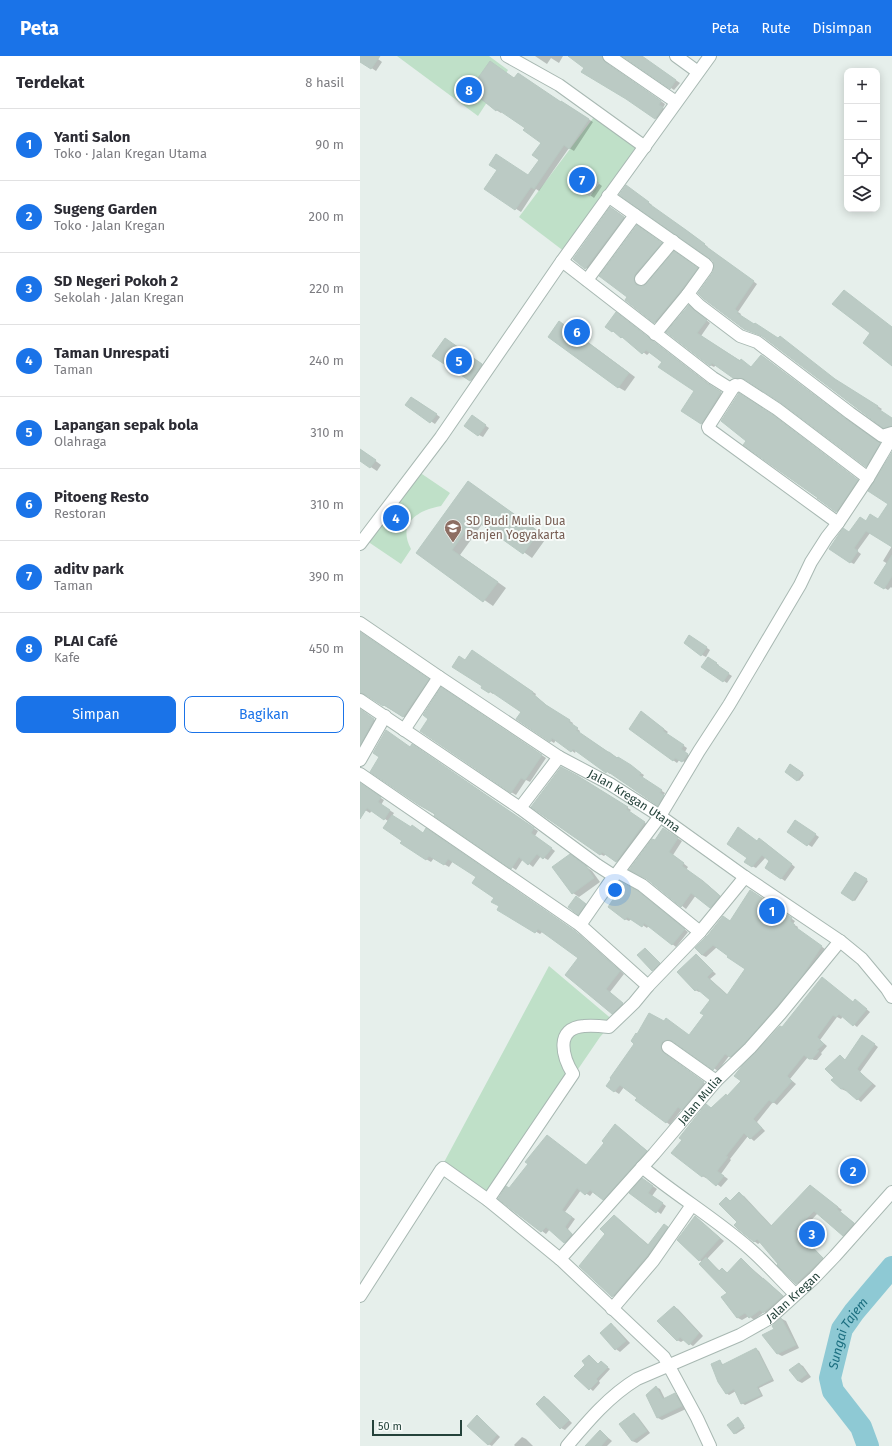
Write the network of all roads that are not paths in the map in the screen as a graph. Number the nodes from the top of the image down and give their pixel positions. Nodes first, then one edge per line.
1 (507, 56) edge
2 (609, 56) edge
3 (676, 56) edge
4 (710, 56) edge
5 (698, 72) junction
6 (676, 102) junction
7 (645, 147) junction
8 (608, 196) junction
9 (635, 215) junction
10 (673, 241) junction
11 (562, 261) junction
12 (641, 279) dead end
13 (587, 280) junction
14 (688, 294) junction
15 (655, 334) junction
16 (735, 386) junction
17 (892, 433) edge
18 (892, 437) edge
19 (868, 478) junction
20 (838, 523) junction
21 (360, 544) edge
22 (360, 624) edge
23 (438, 677) junction
24 (360, 700) edge
25 (385, 716) junction
26 (404, 730) junction
27 (559, 756) junction
28 (360, 760) edge
29 (360, 774) edge
30 (520, 808) junction
31 (660, 816) junction
32 (745, 878) junction
33 (580, 925) junction
34 (700, 932) junction
35 (840, 941) junction
36 (648, 986) junction
37 (892, 997) edge
38 (668, 1046) dead end
39 (716, 1081) junction
40 (642, 1167) junction
41 (892, 1192) edge
42 (488, 1200) junction
43 (692, 1205) junction
44 (560, 1259) junction
45 (795, 1294) junction
46 (360, 1296) edge
47 (612, 1308) junction
48 (667, 1365) junction
49 (567, 1446) edge
50 (710, 1446) edge

1 - 7 street
2 - 6 street
3 - 5 street
4 - 5 street
5 - 6 street
6 - 7 street
7 - 8 street
8 - 9 street
8 - 11 street
9 - 10 street
9 - 13 street
10 - 12 street
10 - 14 street
11 - 13 street
11 - 21 street
13 - 15 street
14 - 15 street
14 - 17 street
15 - 16 street
16 - 19 street
16 - 20 street
18 - 19 street
19 - 20 street
20 - 31 street
22 - 23 street, Jalan Kregan Utama
23 - 26 street
23 - 27 street, Jalan Kregan Utama
24 - 25 street
25 - 26 street
25 - 28 street
26 - 30 street
27 - 30 street
27 - 31 street, Jalan Kregan Utama
29 - 33 street
30 - 33 street
31 - 32 street, Jalan Kregan Utama
31 - 34 street
32 - 34 street
32 - 35 street, Jalan Kregan Utama
33 - 36 street
34 - 36 street
35 - 37 street, Jalan Kregan Utama
35 - 39 street, Jalan Mulia
36 - 42 street
38 - 39 street
39 - 40 street, Jalan Mulia
40 - 43 street
40 - 44 street, Jalan Mulia
41 - 45 street, Jalan Kregan
42 - 44 street
42 - 46 street
43 - 45 street
43 - 47 street
44 - 47 street
45 - 48 street, Jalan Kregan
47 - 48 street
48 - 49 street, Jalan Kregan
48 - 50 street

